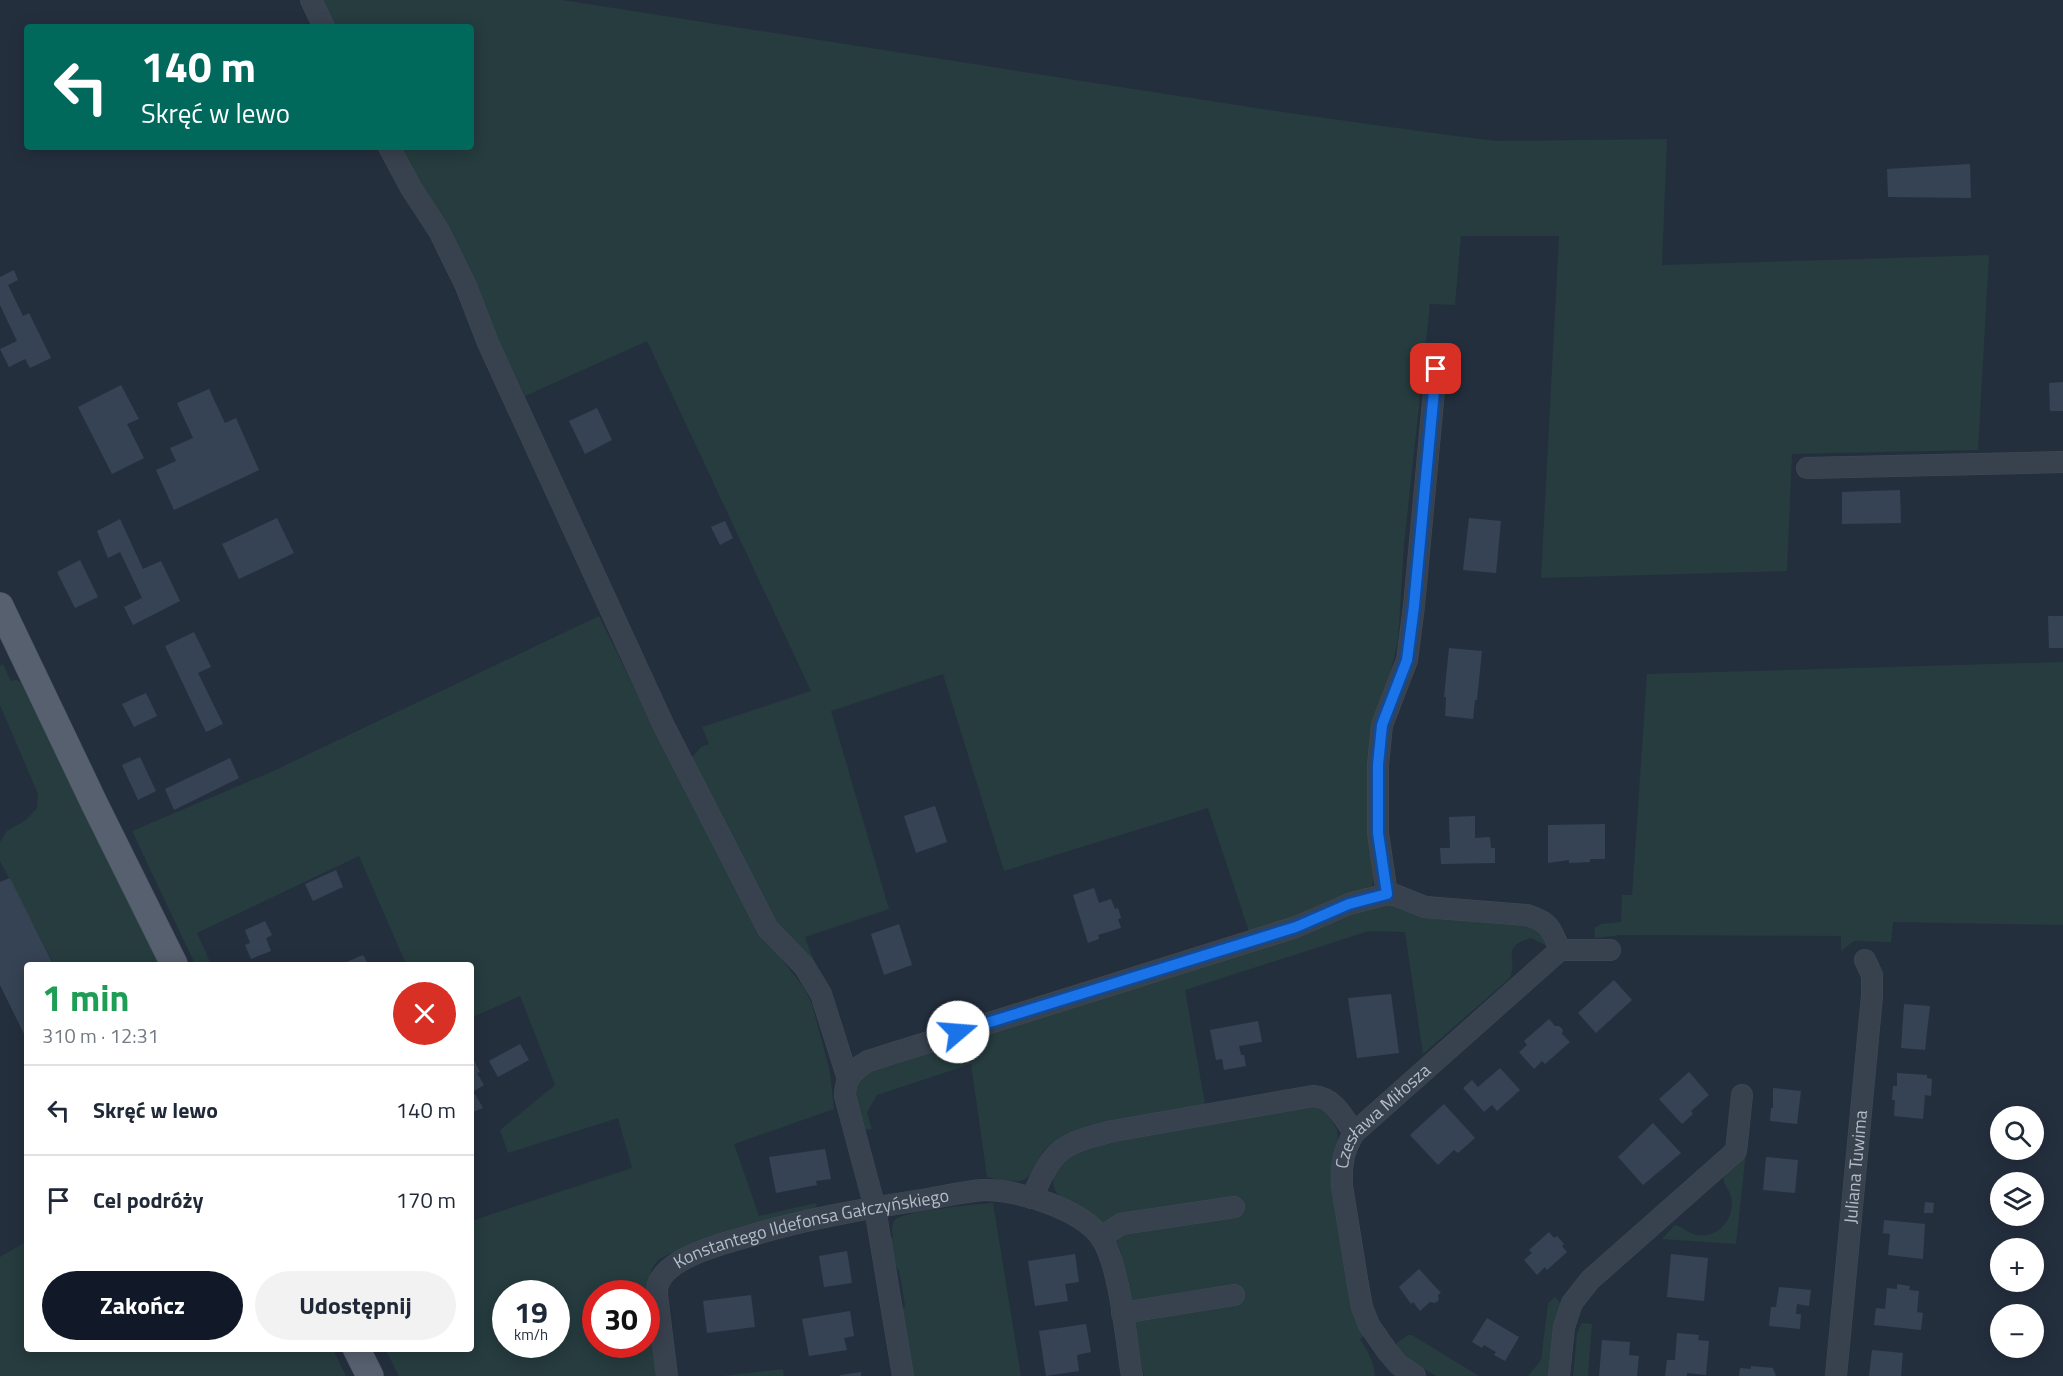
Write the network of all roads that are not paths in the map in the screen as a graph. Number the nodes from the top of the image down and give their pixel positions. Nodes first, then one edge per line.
1 (311, 0) edge
2 (323, 24) edge
3 (391, 150) edge
4 (1436, 369) dead end
5 (2063, 462) edge
6 (1807, 468) dead end
7 (0, 606) edge
8 (1387, 894) junction
9 (1560, 950) junction
10 (1610, 950) dead end
11 (1865, 960) dead end
12 (173, 962) edge
13 (848, 1079) junction
14 (1742, 1095) dead end
15 (1354, 1133) junction
16 (1032, 1198) junction
17 (1234, 1207) dead end
18 (875, 1208) junction
19 (1101, 1237) junction
20 (1234, 1295) dead end
21 (1122, 1313) junction
22 (358, 1352) edge
23 (370, 1376) edge
24 (667, 1376) edge
25 (903, 1376) edge
26 (1132, 1376) edge
27 (1415, 1376) edge
28 (1559, 1376) edge
29 (1836, 1376) edge

1 - 2 street
3 - 13 street
4 - 8 street
5 - 6 street
7 - 12 main road
8 - 9 street
8 - 13 street
9 - 10 street
9 - 15 street, Czesława Miłosza
11 - 29 street, Juliana Tuwima
13 - 18 street
14 - 28 street
15 - 16 street
15 - 27 street, Czesława Miłosza
16 - 18 street, Konstantego Ildefonsa Gałczyńskiego
16 - 19 street, Konstantego Ildefonsa Gałczyńskiego
17 - 19 street
18 - 24 street, Konstantego Ildefonsa Gałczyńskiego
18 - 25 street
19 - 21 street, Konstantego Ildefonsa Gałczyńskiego
20 - 21 street
21 - 26 street, Konstantego Ildefonsa Gałczyńskiego
22 - 23 main road

